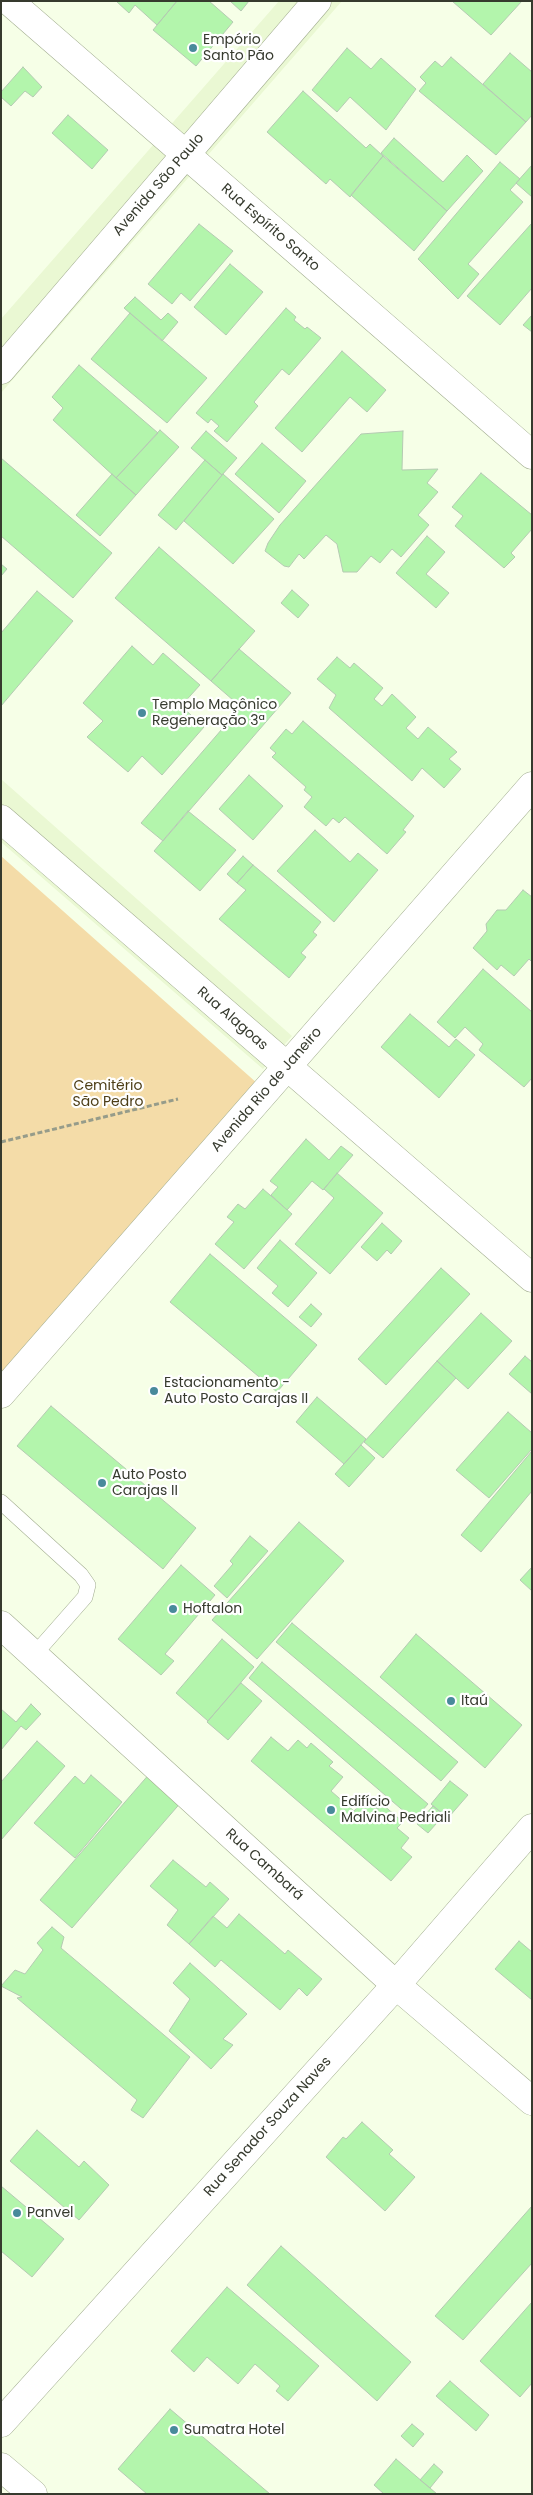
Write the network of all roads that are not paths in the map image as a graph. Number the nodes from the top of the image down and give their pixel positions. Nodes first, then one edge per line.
1 (9, 1) edge
2 (318, 1) edge
3 (185, 154) junction
4 (1, 370) edge
5 (532, 455) edge
6 (532, 786) edge
7 (1, 819) edge
8 (288, 1067) junction
9 (532, 1278) edge
10 (1, 1394) edge
11 (1, 1502) edge
12 (1, 1625) edge
13 (34, 1655) junction
14 (532, 1828) edge
15 (396, 1985) junction
16 (532, 2101) edge
17 (1, 2423) edge
18 (1, 2467) edge
19 (33, 2494) edge

1 - 3 street, Rua Espírito Santo
2 - 3 street, Avenida São Paulo
3 - 4 street, Avenida São Paulo
3 - 5 street, Rua Espírito Santo
6 - 8 street, Avenida Rio de Janeiro
7 - 8 street, Rua Alagoas
8 - 9 street, Rua Alagoas
8 - 10 street, Avenida Rio de Janeiro
11 - 13 lane
12 - 13 street, Rua Cambará
13 - 15 street, Rua Cambará
14 - 15 street, Rua Senador Souza Naves
15 - 16 street, Rua Cambará
15 - 17 street, Rua Senador Souza Naves
18 - 19 street

